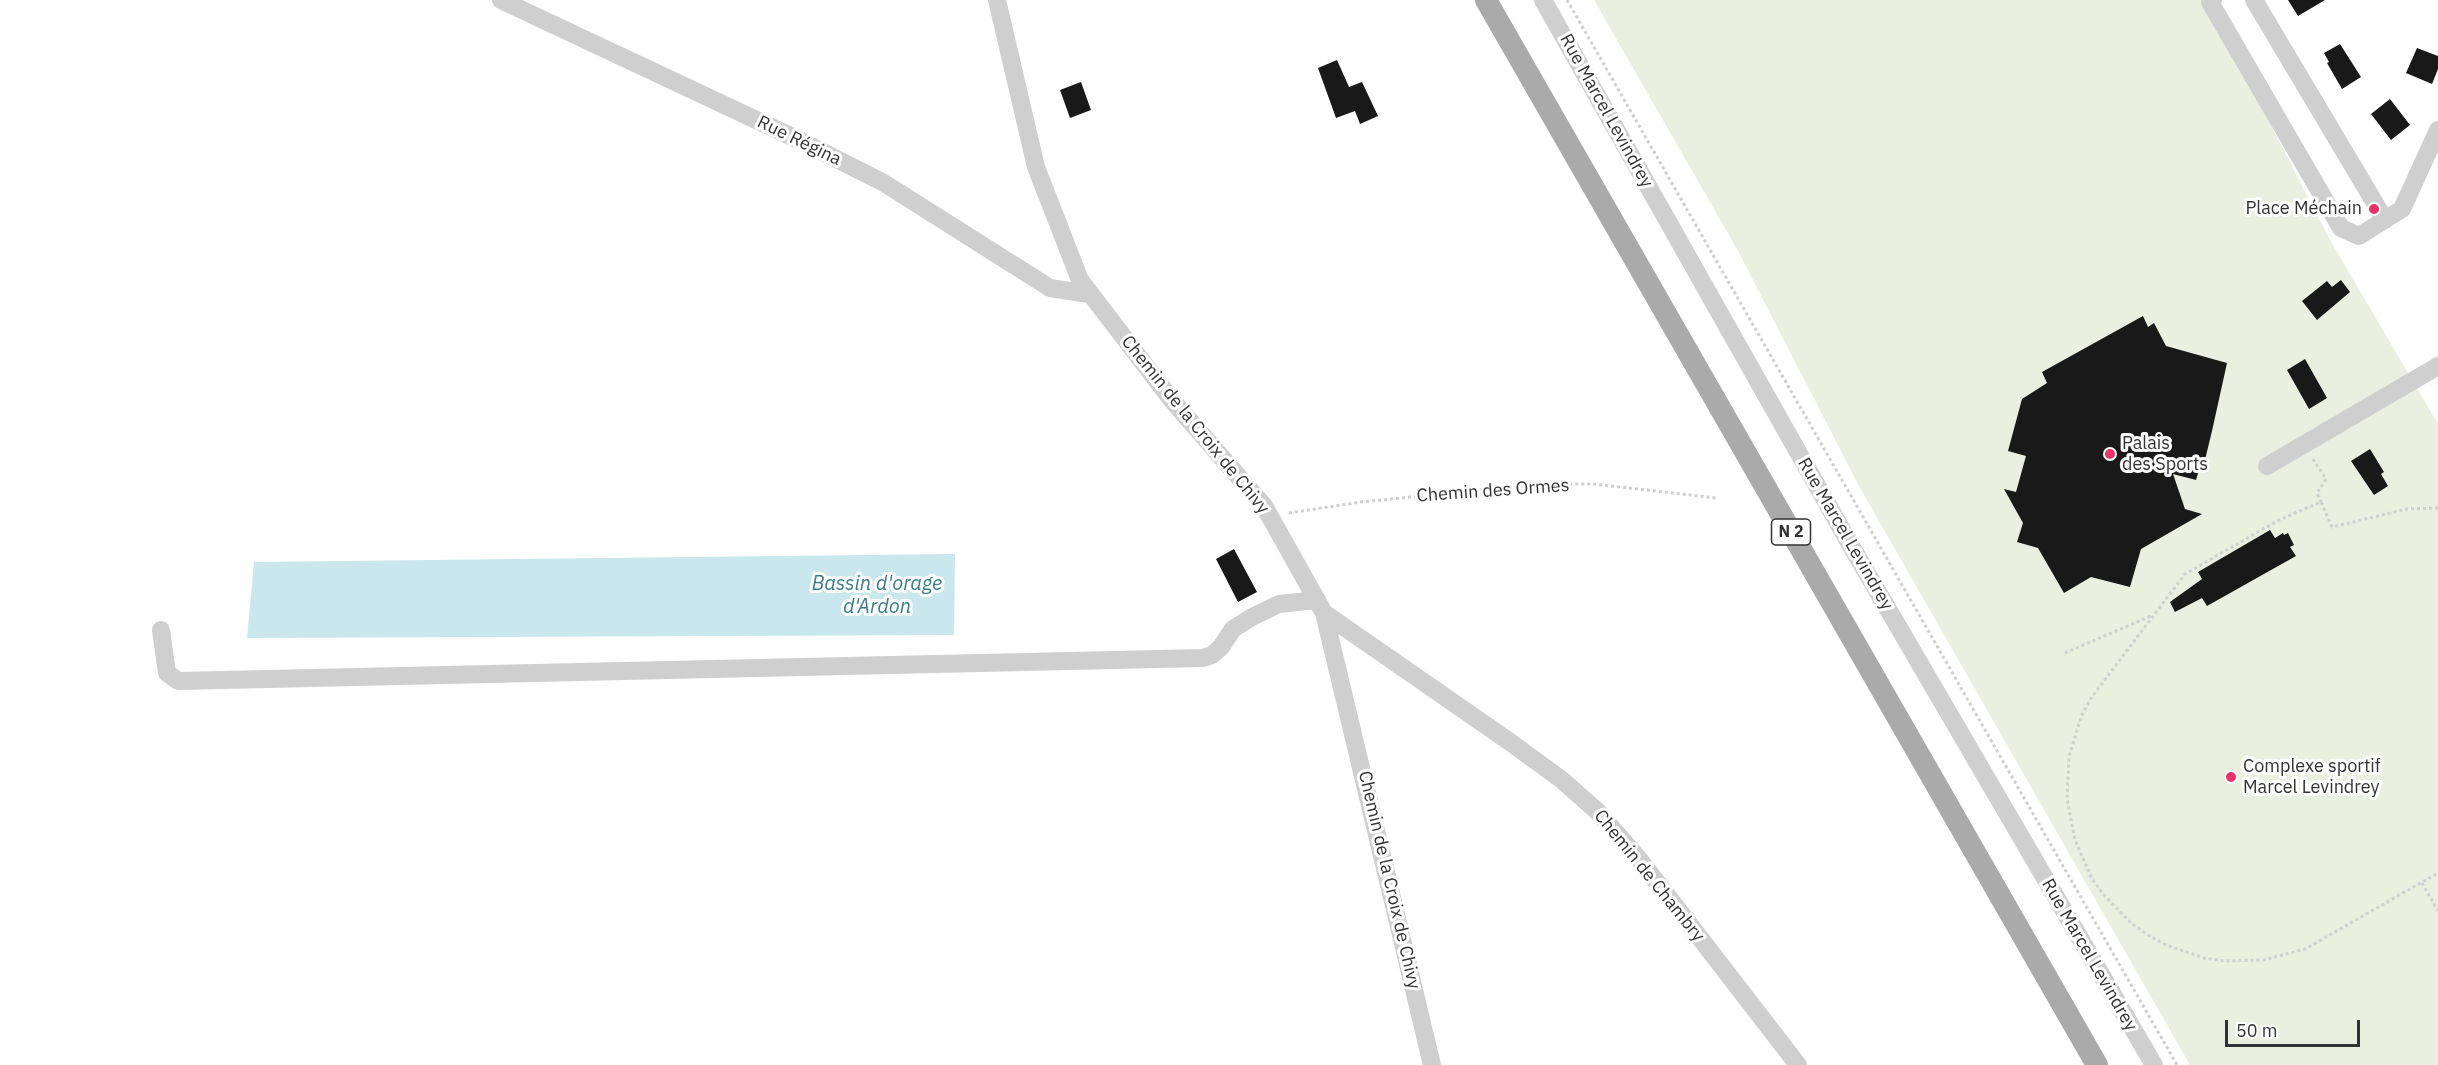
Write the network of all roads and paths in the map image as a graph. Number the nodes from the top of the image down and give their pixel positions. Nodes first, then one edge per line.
1 (501, 0) edge
2 (997, 0) edge
3 (1486, 0) edge
4 (1544, 0) edge
5 (1567, 0) edge
6 (2213, 0) edge
7 (2254, 0) edge
8 (2438, 130) edge
9 (2385, 219) junction
10 (1089, 294) junction
11 (2438, 366) edge
12 (2304, 444) junction
13 (2267, 465) dead end
14 (1716, 498) dead end
15 (2321, 502) junction
16 (2438, 508) edge
17 (1269, 516) junction
18 (1321, 607) junction
19 (2154, 614) junction
20 (161, 630) dead end
21 (2065, 653) dead end
22 (2438, 873) edge
23 (2422, 883) junction
24 (2438, 911) edge
25 (1432, 1065) edge
26 (1798, 1065) edge
27 (2097, 1065) edge
28 (2154, 1065) edge
29 (2177, 1065) edge

1 - 10 street, Rue Régina
2 - 10 street, Chemin de la Croix de Chivy
3 - 27 main road, N 2
4 - 28 street, Rue Marcel Levindrey
5 - 29 path
6 - 9 street
7 - 9 street
8 - 9 street
10 - 17 street, Chemin de la Croix de Chivy
11 - 12 street
12 - 13 street
12 - 15 path
14 - 17 path, Chemin des Ormes
15 - 16 path
15 - 19 path
17 - 18 street, Chemin de la Croix de Chivy
18 - 20 street
18 - 25 street, Chemin de la Croix de Chivy
18 - 26 street, Chemin de Chambry
19 - 21 path
19 - 23 path
22 - 23 path
23 - 24 path

